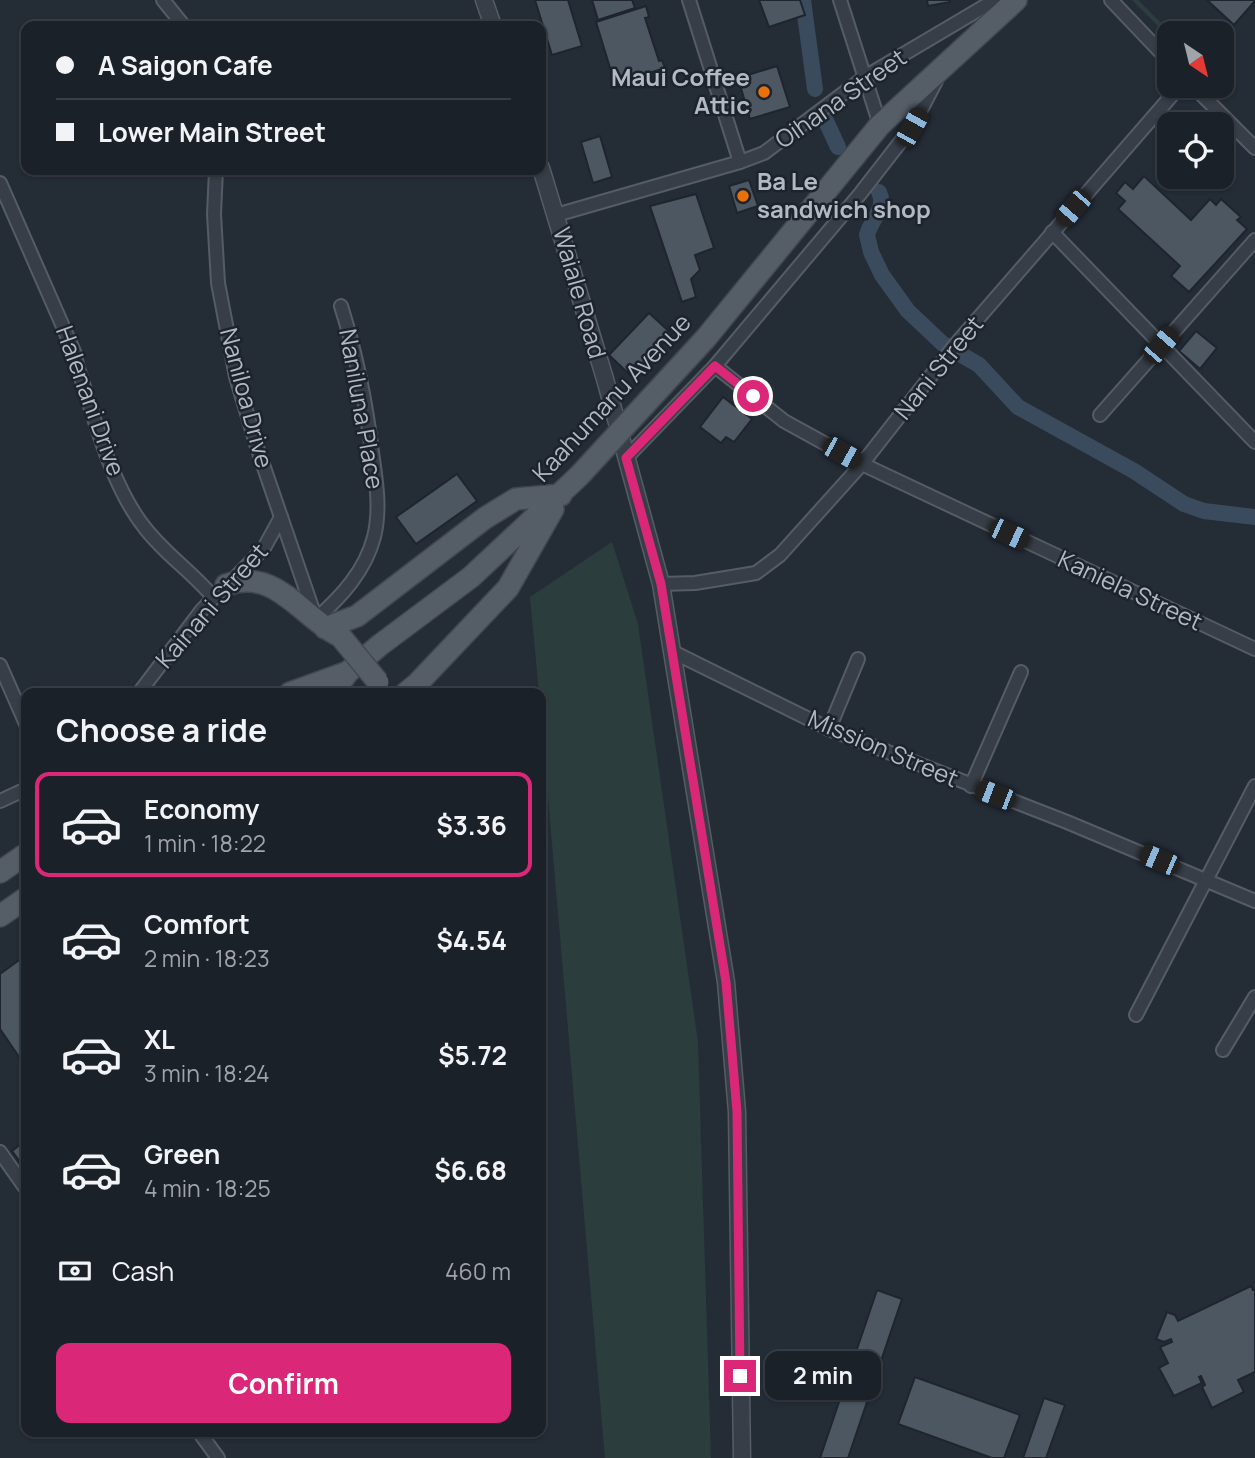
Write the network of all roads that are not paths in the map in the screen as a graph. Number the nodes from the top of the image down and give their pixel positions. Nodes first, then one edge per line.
1 (163, 0) edge
2 (484, 0) edge
3 (689, 0) edge
4 (840, 0) edge
5 (995, 0) edge
6 (1016, 0) edge
7 (1111, 0) edge
8 (180, 21) edge
9 (491, 21) edge
10 (1157, 48) edge
11 (945, 66) junction
12 (865, 77) junction
13 (1169, 98) edge
14 (1205, 98) edge
15 (880, 125) junction
16 (1255, 148) edge
17 (740, 162) junction
18 (216, 175) edge
19 (543, 175) edge
20 (0, 183) edge
21 (556, 215) junction
22 (1052, 232) junction
23 (1255, 240) edge
24 (341, 306) dead end
25 (1161, 345) junction
26 (715, 366) junction
27 (1100, 415) dead end
28 (1255, 442) edge
29 (626, 458) junction
30 (862, 464) junction
31 (561, 495) junction
32 (281, 517) junction
33 (661, 584) junction
34 (220, 591) junction
35 (327, 628) junction
36 (1255, 649) edge
37 (671, 651) junction
38 (858, 659) dead end
39 (0, 665) edge
40 (348, 671) junction
41 (1021, 672) dead end
42 (143, 688) edge
43 (303, 688) edge
44 (336, 688) edge
45 (382, 688) edge
46 (412, 688) edge
47 (21, 713) edge
48 (829, 729) junction
49 (971, 786) junction
50 (1255, 786) edge
51 (21, 791) edge
52 (0, 801) edge
53 (21, 857) edge
54 (0, 872) edge
55 (1206, 880) junction
56 (21, 901) edge
57 (1255, 901) edge
58 (0, 916) edge
59 (1255, 997) edge
60 (1136, 1015) dead end
61 (1223, 1050) dead end
62 (0, 1152) edge
63 (21, 1182) edge
64 (203, 1437) edge
65 (218, 1458) edge
66 (742, 1458) edge

1 - 8 street
2 - 9 street
3 - 17 street
4 - 12 street
5 - 12 street, Oihana Street
6 - 11 main road, Kaahumanu Avenue
7 - 10 street
11 - 15 main road, Kaahumanu Avenue
11 - 26 street
12 - 15 street
12 - 17 street, Oihana Street
13 - 22 street, Nani Street
14 - 16 street
15 - 31 main road, Kaahumanu Avenue, bridge
17 - 21 street, Oihana Street
18 - 32 street, Naniloa Drive
19 - 21 street, Waiale Road
20 - 34 street, Halenani Drive
21 - 29 street, Waiale Road
22 - 25 street
22 - 30 street, Nani Street
23 - 25 street
24 - 35 street, Naniluna Place
25 - 27 street
25 - 28 street
26 - 29 street
26 - 30 street, Kaniela Street
29 - 33 street, Waiale Road
30 - 33 street, Nani Street
30 - 36 street, Kaniela Street
31 - 35 main road
31 - 40 main road, Kaahumanu Avenue
31 - 46 main road
32 - 34 street, Kainani Street
32 - 35 street, Naniloa Drive
33 - 37 street, Waiale Road
34 - 35 main road
34 - 42 street, Kainani Street
35 - 45 main road, bridge
37 - 48 street, Mission Street
37 - 66 street, Waiale Road
38 - 48 street
39 - 47 street
40 - 43 main road, Kaahumanu Avenue
40 - 44 main road, Kaahumanu Avenue
41 - 49 street
48 - 49 street, Mission Street
49 - 55 street, Mission Street
50 - 55 street
51 - 52 street
53 - 54 main road
55 - 57 street, Mission Street
55 - 60 street
56 - 58 main road
59 - 61 street
62 - 63 street
64 - 65 street

